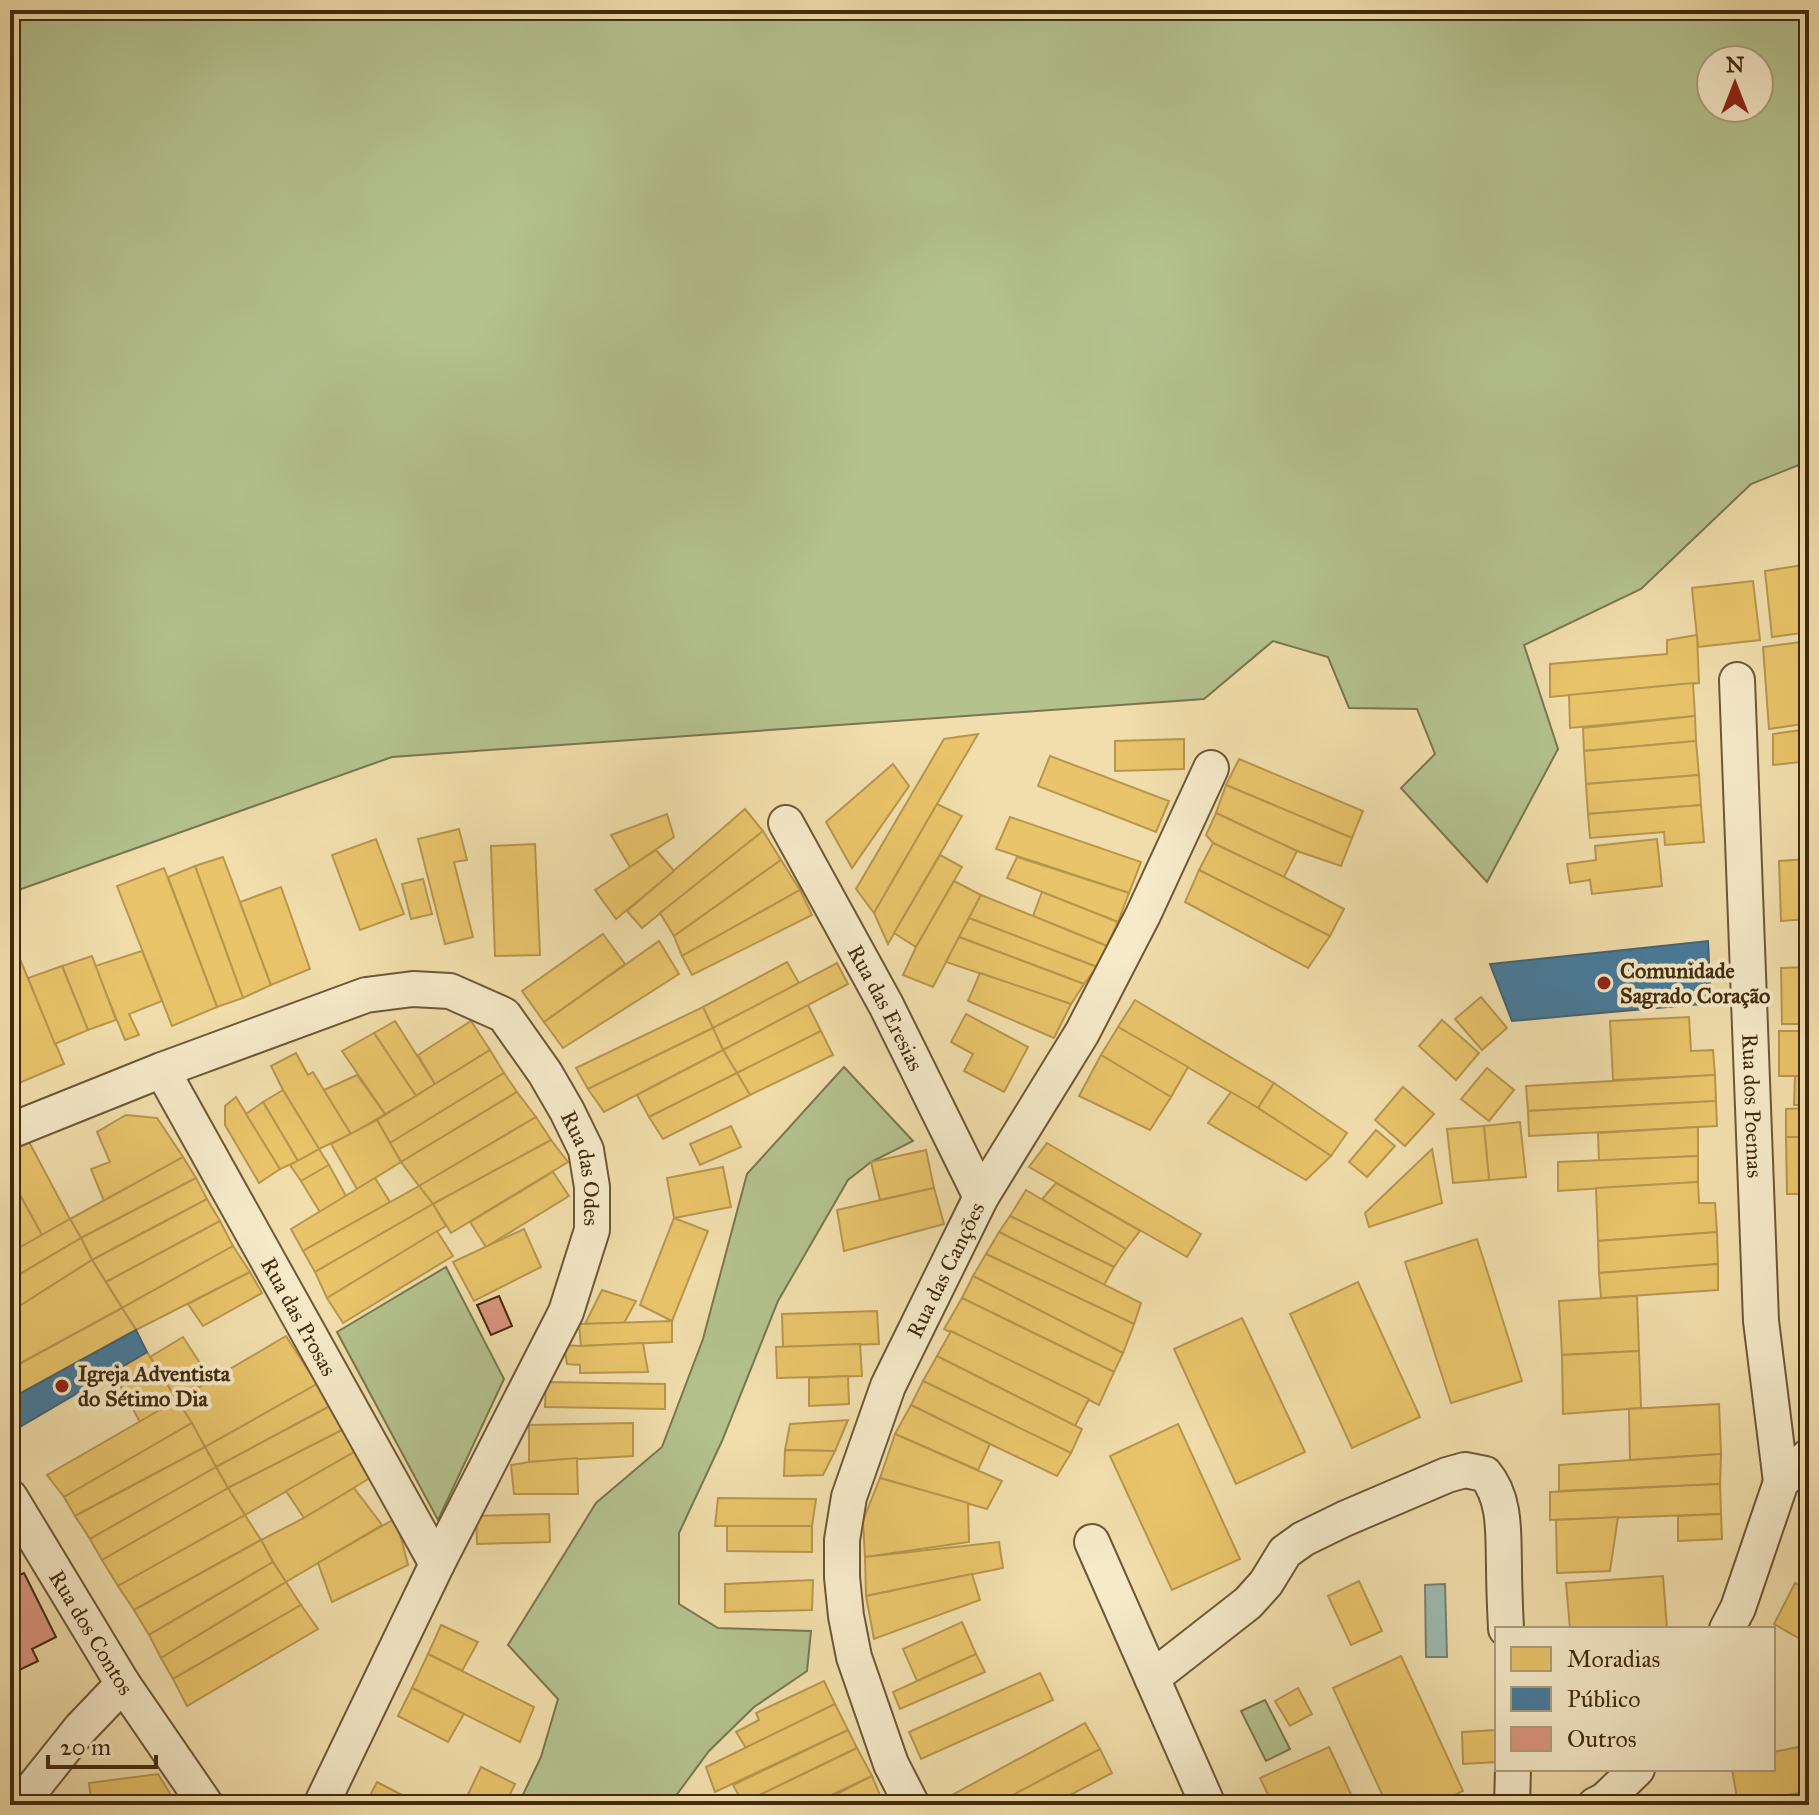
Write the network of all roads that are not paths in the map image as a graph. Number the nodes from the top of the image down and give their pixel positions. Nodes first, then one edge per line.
1 (1737, 680) dead end
2 (1211, 768) dead end
3 (786, 823) dead end
4 (162, 1070) junction
5 (10, 1131) edge
6 (981, 1197) junction
7 (1809, 1456) edge
8 (1781, 1482) junction
9 (10, 1497) edge
10 (1092, 1542) dead end
11 (437, 1564) junction
12 (1506, 1627) edge
13 (1728, 1627) edge
14 (1152, 1678) junction
15 (123, 1684) junction
16 (1513, 1771) edge
17 (1635, 1771) edge
18 (23, 1805) edge
19 (206, 1805) edge
20 (321, 1805) edge
21 (912, 1805) edge
22 (1208, 1805) edge
23 (1512, 1805) edge
24 (1595, 1805) edge

1 - 8 street, Rua dos Poemas
2 - 6 street, Rua das Canções
3 - 6 street, Rua das Eresias
4 - 5 street, Rua das Odes
4 - 11 street, Rua das Prosas
4 - 11 street, Rua das Odes
6 - 21 street, Rua das Canções
7 - 8 street
8 - 13 street
9 - 15 street, Rua dos Contos
10 - 14 street
11 - 20 street, Rua das Odes
12 - 14 street
14 - 22 street
15 - 18 street
15 - 19 street, Rua dos Contos
16 - 23 street
17 - 24 street

